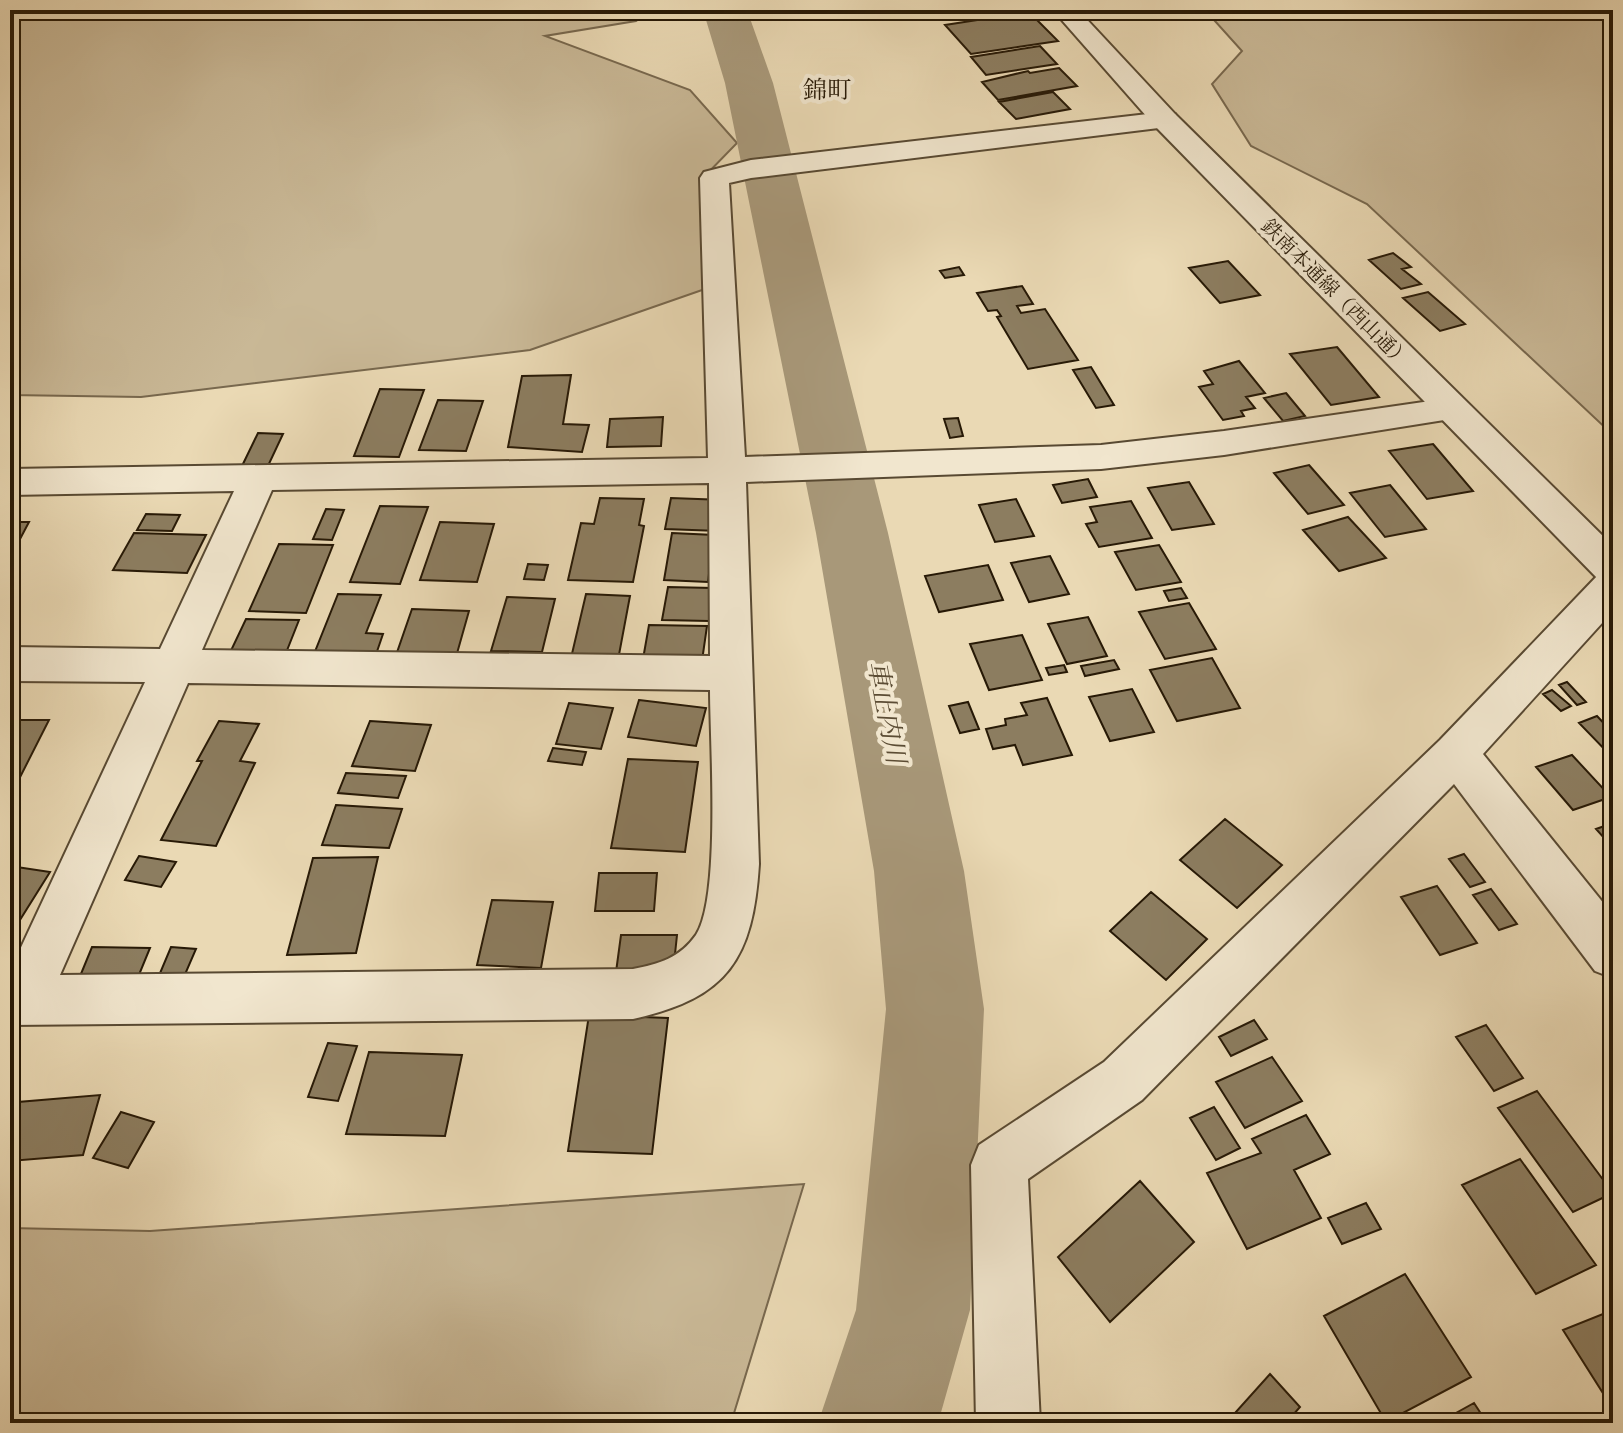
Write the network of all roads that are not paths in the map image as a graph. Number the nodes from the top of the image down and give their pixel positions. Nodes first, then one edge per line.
1 (1065, 10) edge
2 (1165, 120) junction
3 (1451, 409) junction
4 (727, 470) junction
5 (259, 477) junction
6 (10, 482) edge
7 (1613, 570) edge
8 (1613, 585) edge
9 (10, 664) edge
10 (174, 666) junction
11 (731, 673) junction
12 (1456, 753) junction
13 (1613, 954) edge
14 (16, 1000) edge
15 (1008, 1423) edge

1 - 2 street, 鉄南本通線（西山通）
2 - 3 street, 鉄南本通線（西山通）
2 - 4 street
3 - 4 street
3 - 7 street, 鉄南本通線（西山通）
4 - 5 street
4 - 11 street
5 - 6 street
5 - 10 street
8 - 12 street
9 - 10 street
10 - 11 street
10 - 14 street
11 - 14 street
12 - 13 street
12 - 15 street

